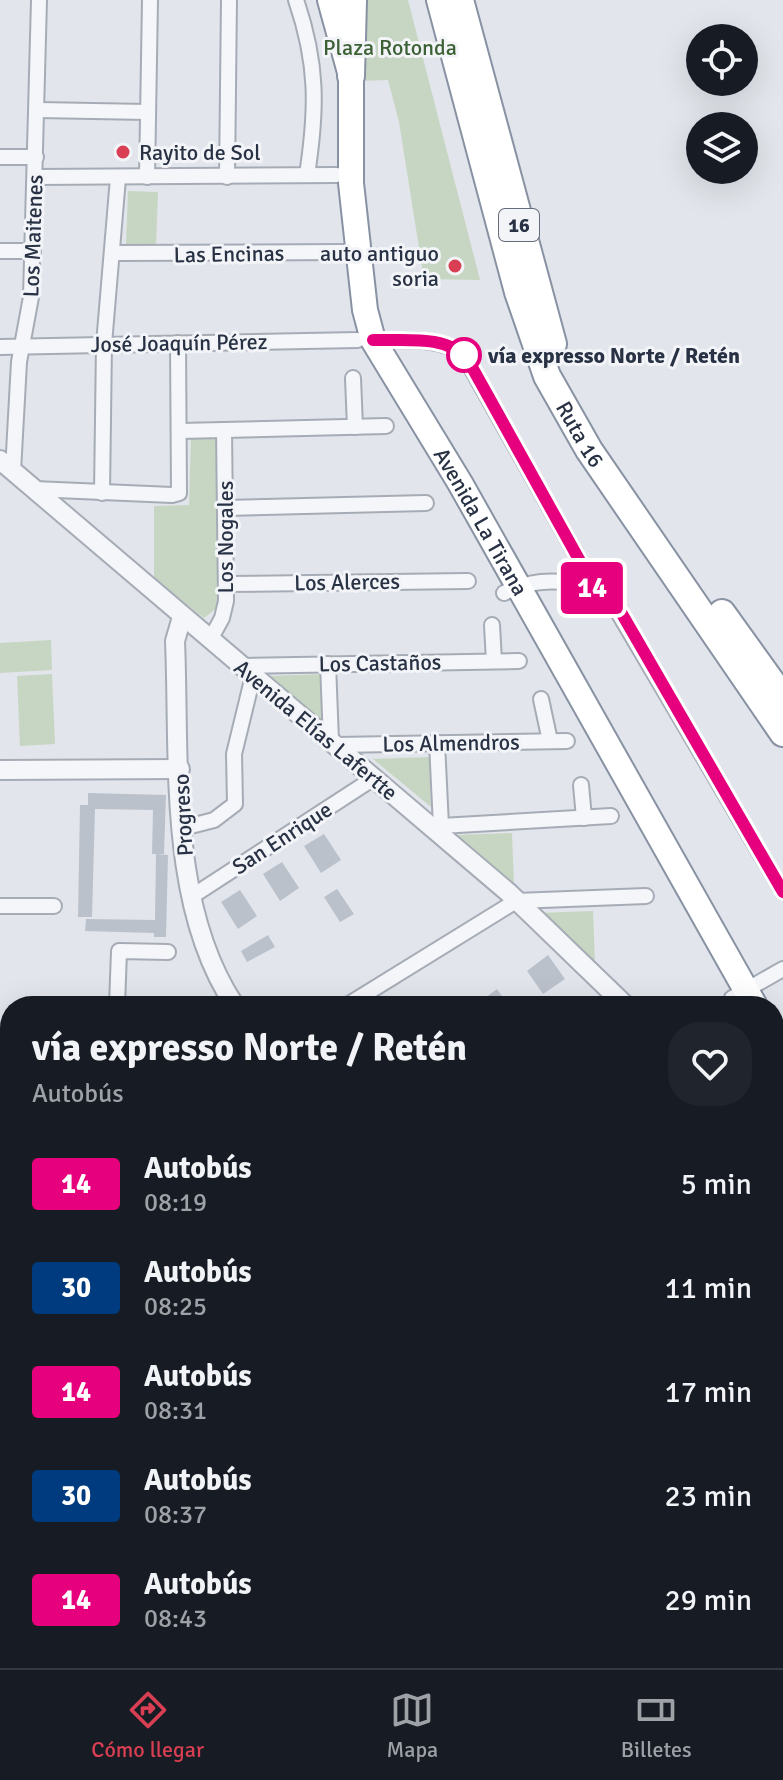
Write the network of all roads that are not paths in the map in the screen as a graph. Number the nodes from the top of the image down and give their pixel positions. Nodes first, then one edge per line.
1 (39, 0) edge
2 (150, 0) edge
3 (229, 0) edge
4 (296, 0) edge
5 (313, 0) edge
6 (330, 0) edge
7 (353, 0) edge
8 (445, 5) edge
9 (351, 76) junction
10 (38, 110) junction
11 (148, 112) junction
12 (0, 157) edge
13 (36, 157) junction
14 (307, 175) junction
15 (337, 175) junction
16 (35, 177) junction
17 (147, 177) junction
18 (227, 177) junction
19 (118, 178) junction
20 (0, 251) edge
21 (33, 251) junction
22 (345, 252) junction
23 (113, 253) junction
24 (366, 340) junction
25 (178, 343) junction
26 (104, 344) junction
27 (0, 347) edge
28 (22, 347) junction
29 (353, 378) dead end
30 (386, 426) dead end
31 (355, 427) junction
32 (224, 430) junction
33 (180, 431) junction
34 (7, 465) edge
35 (34, 489) junction
36 (102, 493) junction
37 (426, 503) dead end
38 (225, 508) junction
39 (468, 581) dead end
40 (226, 584) junction
41 (588, 586) junction
42 (511, 590) junction
43 (182, 617) junction
44 (492, 625) dead end
45 (210, 640) junction
46 (494, 661) junction
47 (519, 661) dead end
48 (328, 664) junction
49 (247, 671) junction
50 (783, 698) edge
51 (541, 699) dead end
52 (783, 733) edge
53 (550, 741) junction
54 (567, 741) dead end
55 (333, 743) junction
56 (437, 743) junction
57 (180, 769) junction
58 (0, 770) edge
59 (374, 778) junction
60 (581, 785) dead end
61 (611, 816) dead end
62 (584, 818) junction
63 (183, 828) junction
64 (438, 829) junction
65 (783, 892) edge
66 (646, 896) dead end
67 (191, 897) junction
68 (516, 901) junction
69 (0, 906) edge
70 (54, 906) dead end
71 (168, 952) dead end
72 (783, 969) edge
73 (117, 996) edge
74 (230, 996) edge
75 (362, 996) edge
76 (616, 996) edge
77 (741, 996) edge
78 (748, 996) edge

1 - 10 street, Los Maitenes
2 - 11 street
3 - 18 street
4 - 14 street
5 - 15 highway, Avenida La Tirana
6 - 9 highway, Avenida La Tirana
7 - 9 highway
8 - 50 highway, Ruta 16 / 16
8 - 52 highway, Ruta 16 / 16
9 - 24 highway, Avenida La Tirana
10 - 11 street
10 - 13 street, Los Maitenes
11 - 17 street
12 - 13 street
13 - 16 street, Los Maitenes
14 - 15 street
14 - 18 street
15 - 22 highway, Avenida La Tirana
16 - 19 street
16 - 21 street, Los Maitenes
17 - 18 street
17 - 19 street
19 - 23 street
20 - 21 street
21 - 28 street, Los Maitenes
22 - 23 street, Las Encinas
22 - 24 highway, Avenida La Tirana
23 - 26 street
24 - 25 street, José Joaquín Pérez
24 - 41 street, José Joaquín Pérez
24 - 42 highway, Avenida La Tirana
25 - 26 street, José Joaquín Pérez
25 - 33 street, Los Nogales
26 - 28 street, José Joaquín Pérez
26 - 36 street
27 - 28 street, José Joaquín Pérez
28 - 34 street, Los Maitenes
29 - 31 street
30 - 31 street
31 - 32 street
32 - 33 street
32 - 38 street, Los Nogales
33 - 36 street, Los Nogales
34 - 35 street, Avenida Elías Lafertte
35 - 36 street
35 - 43 street, Avenida Elías Lafertte
37 - 38 street
38 - 40 street, Los Nogales
39 - 40 street, Los Alerces
40 - 45 street, Los Nogales
41 - 42 street
41 - 65 street
42 - 77 highway, Avenida La Tirana
43 - 45 street, Avenida Elías Lafertte
43 - 57 street, Progreso
44 - 46 street
45 - 49 street, Avenida Elías Lafertte
46 - 47 street, Los Castaños
46 - 48 street, Los Castaños
48 - 49 street, Los Castaños
48 - 55 street
49 - 55 street, Avenida Elías Lafertte
49 - 63 street
51 - 53 street
53 - 54 street, Los Almendros
53 - 56 street, Los Almendros
55 - 56 street, Los Almendros
55 - 59 street, Avenida Elías Lafertte
56 - 64 street
57 - 58 street
57 - 63 street, Progreso
59 - 64 street, Avenida Elías Lafertte
59 - 67 street, San Enrique
60 - 62 street
61 - 62 street
62 - 64 street
63 - 67 street, Progreso
64 - 68 street, Avenida Elías Lafertte
66 - 68 street
67 - 74 street, Progreso
68 - 75 street
68 - 76 street, Avenida Elías Lafertte
69 - 70 street
71 - 73 street
72 - 78 street

